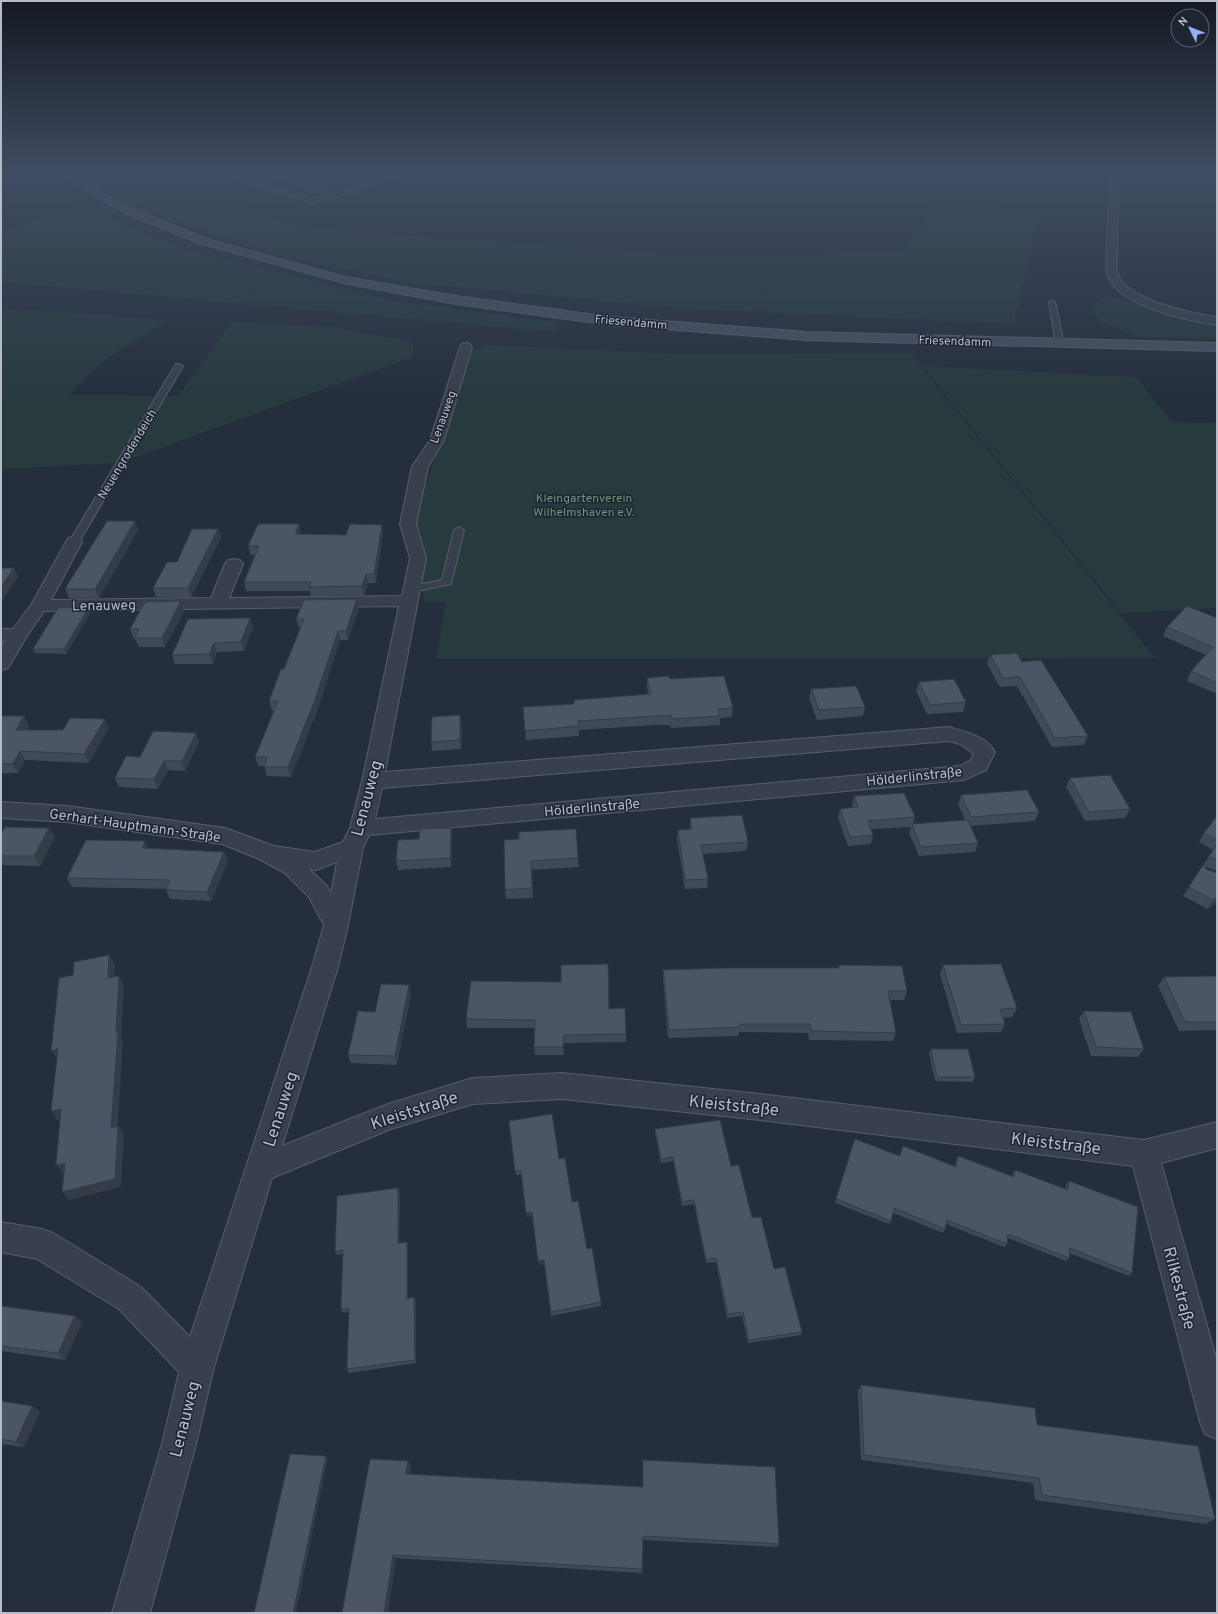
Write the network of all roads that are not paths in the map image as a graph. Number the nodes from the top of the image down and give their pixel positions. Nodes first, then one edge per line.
1 (233, 249) edge
2 (1111, 249) edge
3 (1052, 302) dead end
4 (1217, 321) edge
5 (1060, 344) junction
6 (466, 347) dead end
7 (1217, 347) edge
8 (179, 366) dead end
9 (458, 530) dead end
10 (74, 542) joint
11 (234, 564) dead end
12 (410, 595) junction
13 (218, 604) junction
14 (38, 606) junction
15 (10, 635) edge
16 (1, 664) edge
17 (373, 781) junction
18 (1, 810) edge
19 (357, 838) junction
20 (265, 852) junction
21 (336, 925) junction
22 (1217, 1135) edge
23 (1144, 1154) junction
24 (261, 1168) junction
25 (1, 1237) edge
26 (196, 1367) junction
27 (1217, 1422) edge
28 (131, 1613) edge

1 - 5 main road, Friesendamm
2 - 4 street
3 - 5 lane
5 - 7 main road, Friesendamm
6 - 12 street, Lenauweg
8 - 10 lane, Neuengrodendeich
9 - 12 lane
10 - 14 street
11 - 13 street
12 - 13 street, Lenauweg
12 - 17 street, Lenauweg
13 - 14 street, Lenauweg
14 - 15 street
15 - 16 street
17 - 19 street, Lenauweg
17 - 19 street, Hölderlinstraße
18 - 20 street, Gerhart-Hauptmann-Straße
19 - 20 street, Gerhart-Hauptmann-Straße
19 - 21 street, Lenauweg
20 - 21 street, Gerhart-Hauptmann-Straße
21 - 24 street, Lenauweg
22 - 23 street, Kleiststraße
23 - 24 street, Kleiststraße
23 - 27 street, Rilkestraße
24 - 26 street, Lenauweg
25 - 26 street
26 - 28 street, Lenauweg

